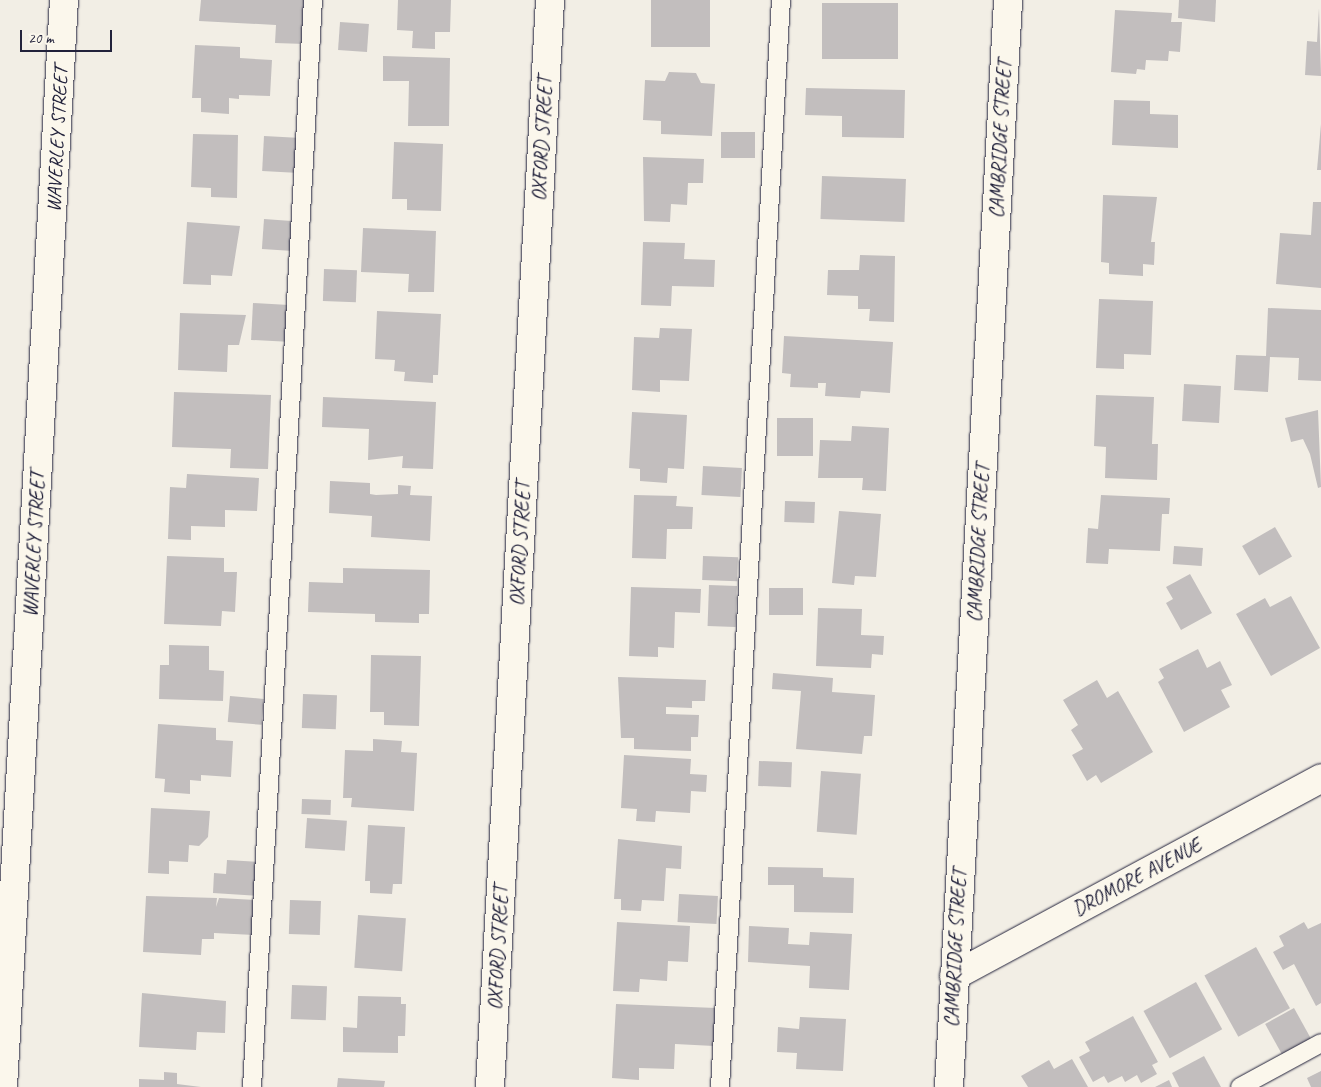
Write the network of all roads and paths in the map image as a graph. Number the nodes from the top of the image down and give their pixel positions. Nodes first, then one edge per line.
1 (64, 0) edge
2 (314, 0) edge
3 (550, 0) edge
4 (781, 0) edge
5 (1008, 0) edge
6 (1321, 778) edge
7 (954, 976) junction
8 (1321, 1043) edge
9 (3, 1087) edge
10 (252, 1087) edge
11 (490, 1087) edge
12 (720, 1087) edge
13 (949, 1087) edge
14 (1240, 1087) edge

1 - 9 street, WAVERLEY STREET
2 - 10 lane
3 - 11 street, OXFORD STREET
4 - 12 lane
5 - 7 street, CAMBRIDGE STREET
6 - 7 street, DROMORE AVENUE
7 - 13 street, CAMBRIDGE STREET
8 - 14 lane

